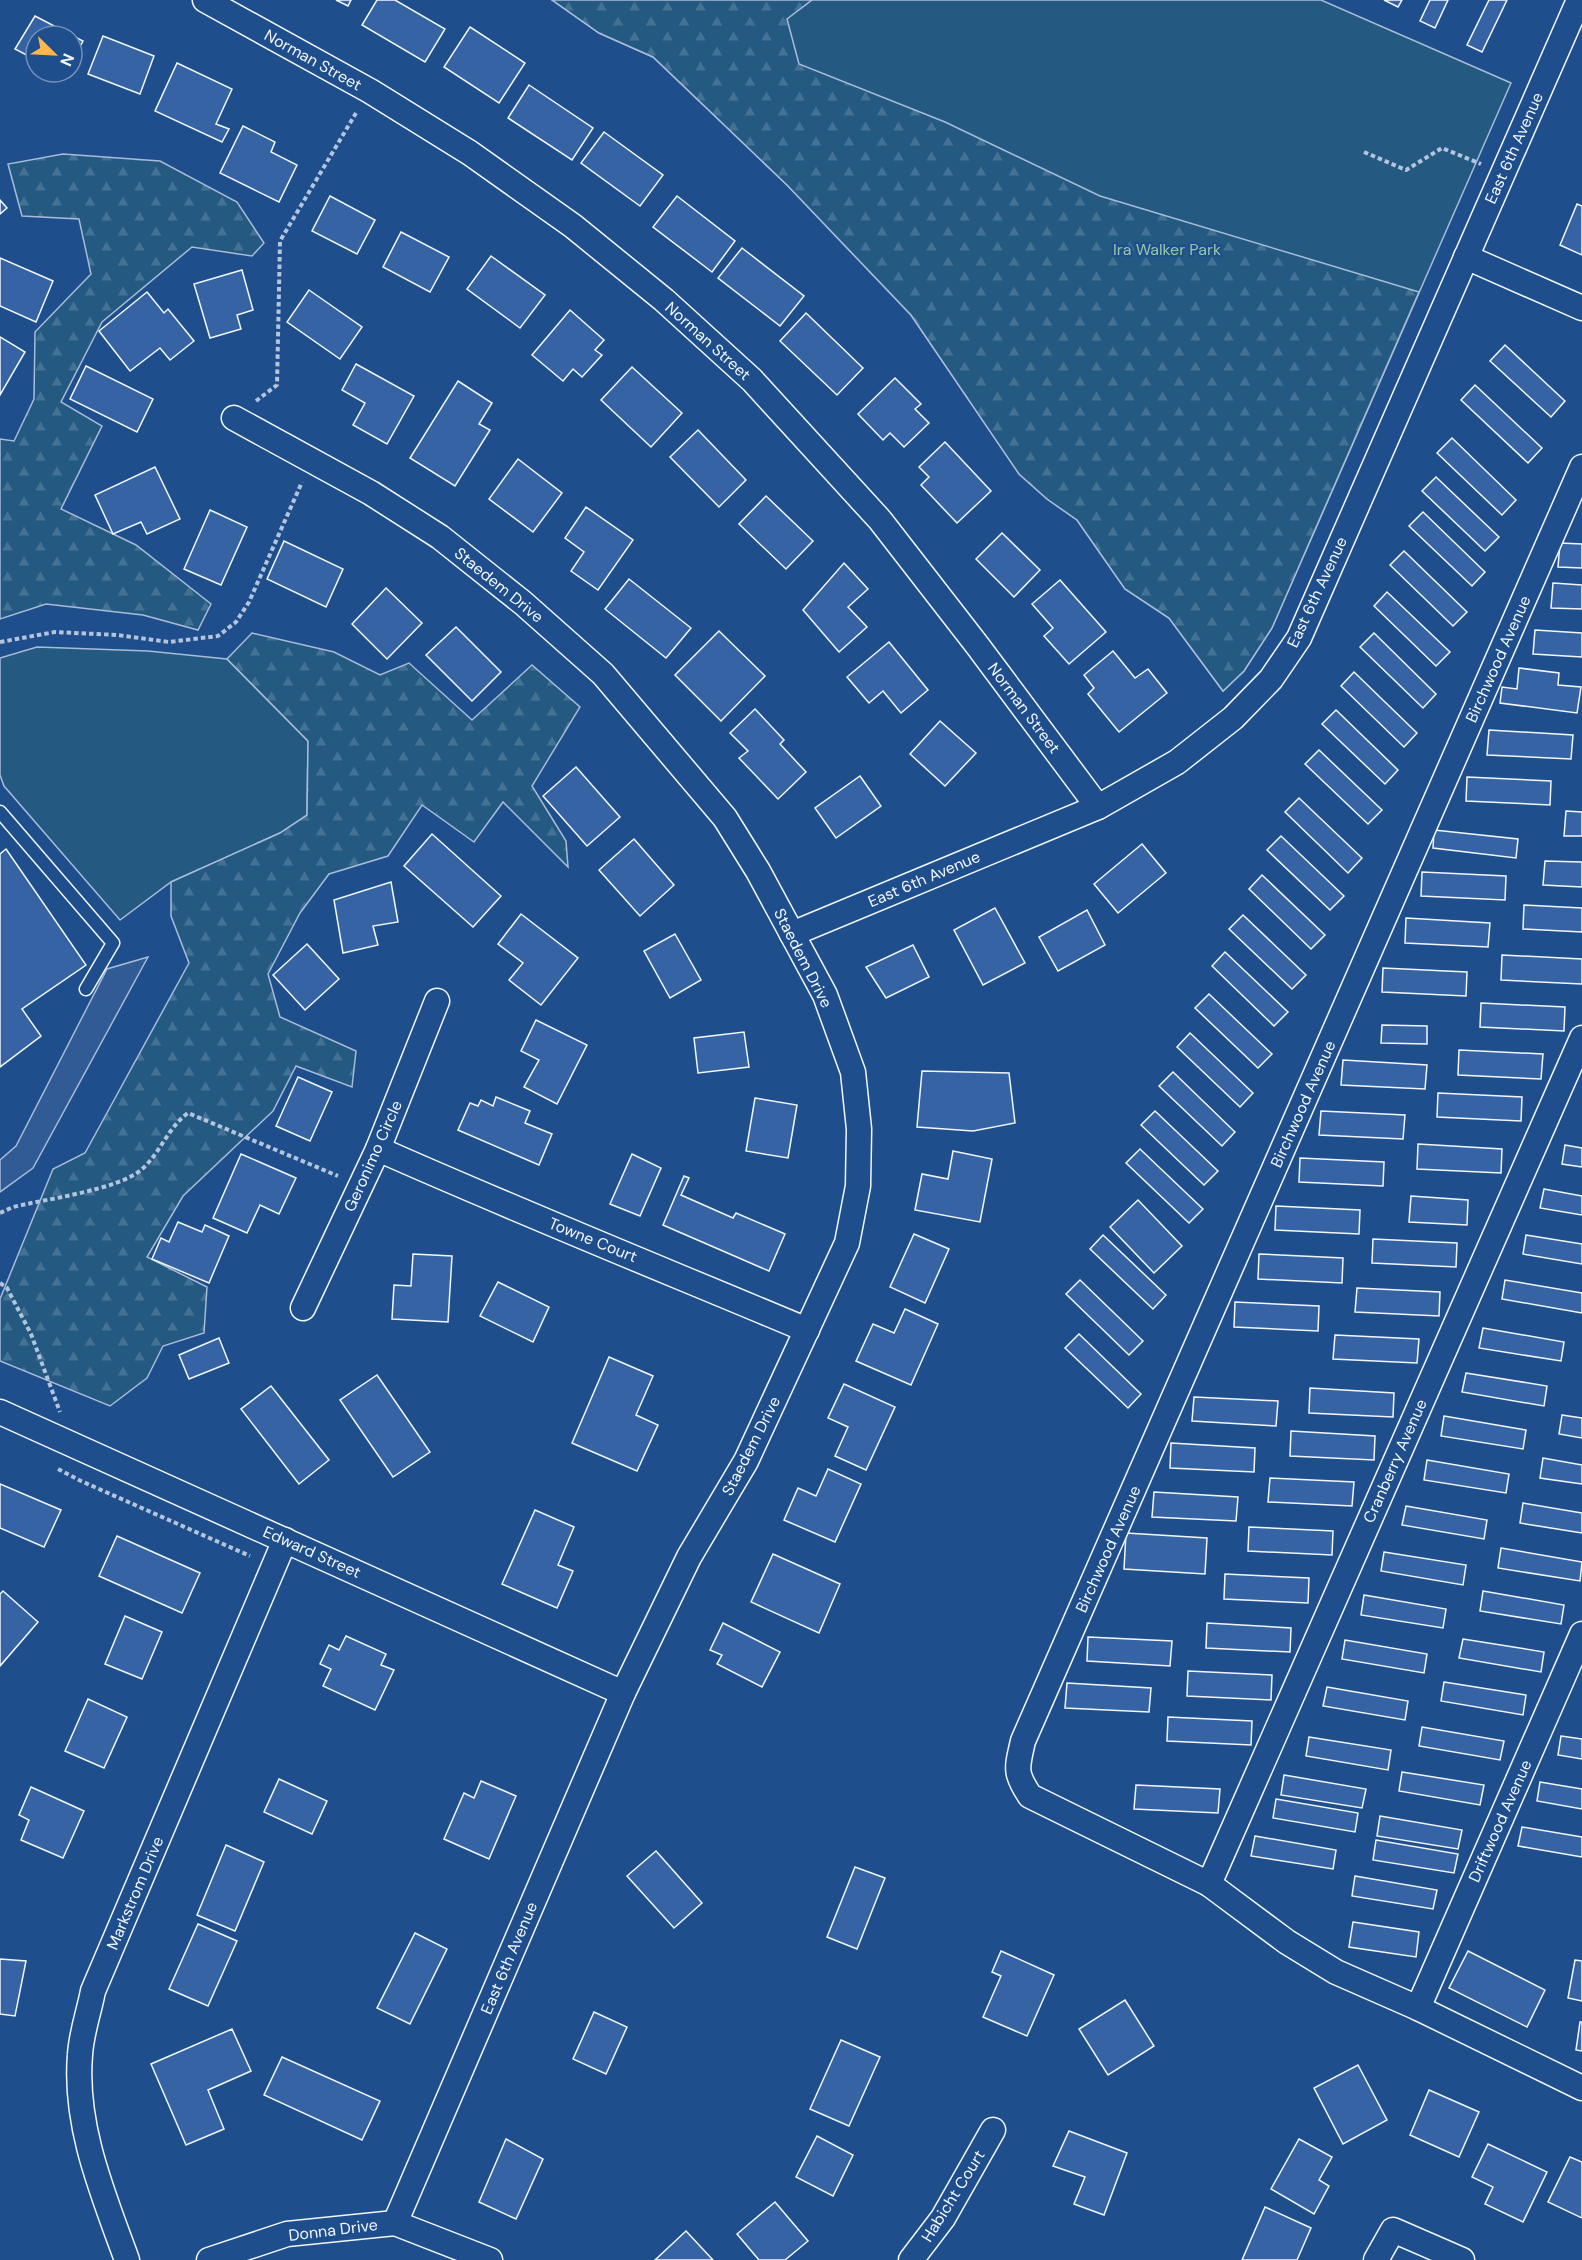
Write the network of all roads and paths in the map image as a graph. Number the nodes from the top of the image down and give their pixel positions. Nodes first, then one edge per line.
1 (205, 0) edge
2 (1579, 0) edge
3 (370, 91) junction
4 (1364, 152) dead end
5 (1485, 165) dead end
6 (1466, 257) junction
7 (1582, 309) edge
8 (234, 418) joint
9 (312, 460) junction
10 (1582, 467) edge
11 (0, 642) edge
12 (1098, 807) junction
13 (0, 812) edge
14 (792, 934) junction
15 (86, 988) dead end
16 (437, 1001) dead end
17 (1582, 1038) edge
18 (378, 1149) junction
19 (361, 1186) junction
20 (0, 1213) edge
21 (0, 1283) edge
22 (303, 1308) dead end
23 (807, 1330) junction
24 (0, 1412) edge
25 (60, 1412) dead end
26 (55, 1467) dead end
27 (285, 1540) junction
28 (274, 1566) junction
29 (1582, 1634) edge
30 (623, 1693) junction
31 (1209, 1884) junction
32 (1418, 2008) junction
33 (1582, 2088) edge
34 (993, 2130) dead end
35 (395, 2223) junction
36 (127, 2260) edge
37 (209, 2260) edge
38 (490, 2260) edge
39 (911, 2260) edge
40 (1376, 2260) edge
41 (1462, 2260) edge

1 - 3 street, Norman Street
2 - 6 street, East 6th Avenue
3 - 8 path
3 - 12 street, Norman Street
4 - 5 path
6 - 7 street
6 - 12 street, East 6th Avenue
8 - 9 street, Staedem Drive
9 - 11 path
9 - 14 street, Staedem Drive
10 - 31 street, Birchwood Avenue
12 - 14 street, East 6th Avenue
13 - 15 lane
14 - 23 street, Staedem Drive
16 - 18 street, Geronimo Circle
17 - 31 street, Cranberry Avenue
18 - 19 street, Geronimo Circle
18 - 23 street, Towne Court
19 - 20 path
19 - 22 street, Geronimo Circle
21 - 25 path
23 - 30 street, Staedem Drive
24 - 27 street, Edward Street
26 - 28 path
27 - 28 street, Markstrom Drive
27 - 30 street, Edward Street
28 - 36 street, Markstrom Drive
29 - 32 street, Driftwood Avenue
30 - 35 street, East 6th Avenue
31 - 32 street, Birchwood Avenue
32 - 33 street, Birchwood Avenue
34 - 39 street, Habicht Court
35 - 37 street, Donna Drive
35 - 38 street, Donna Drive
40 - 41 street

